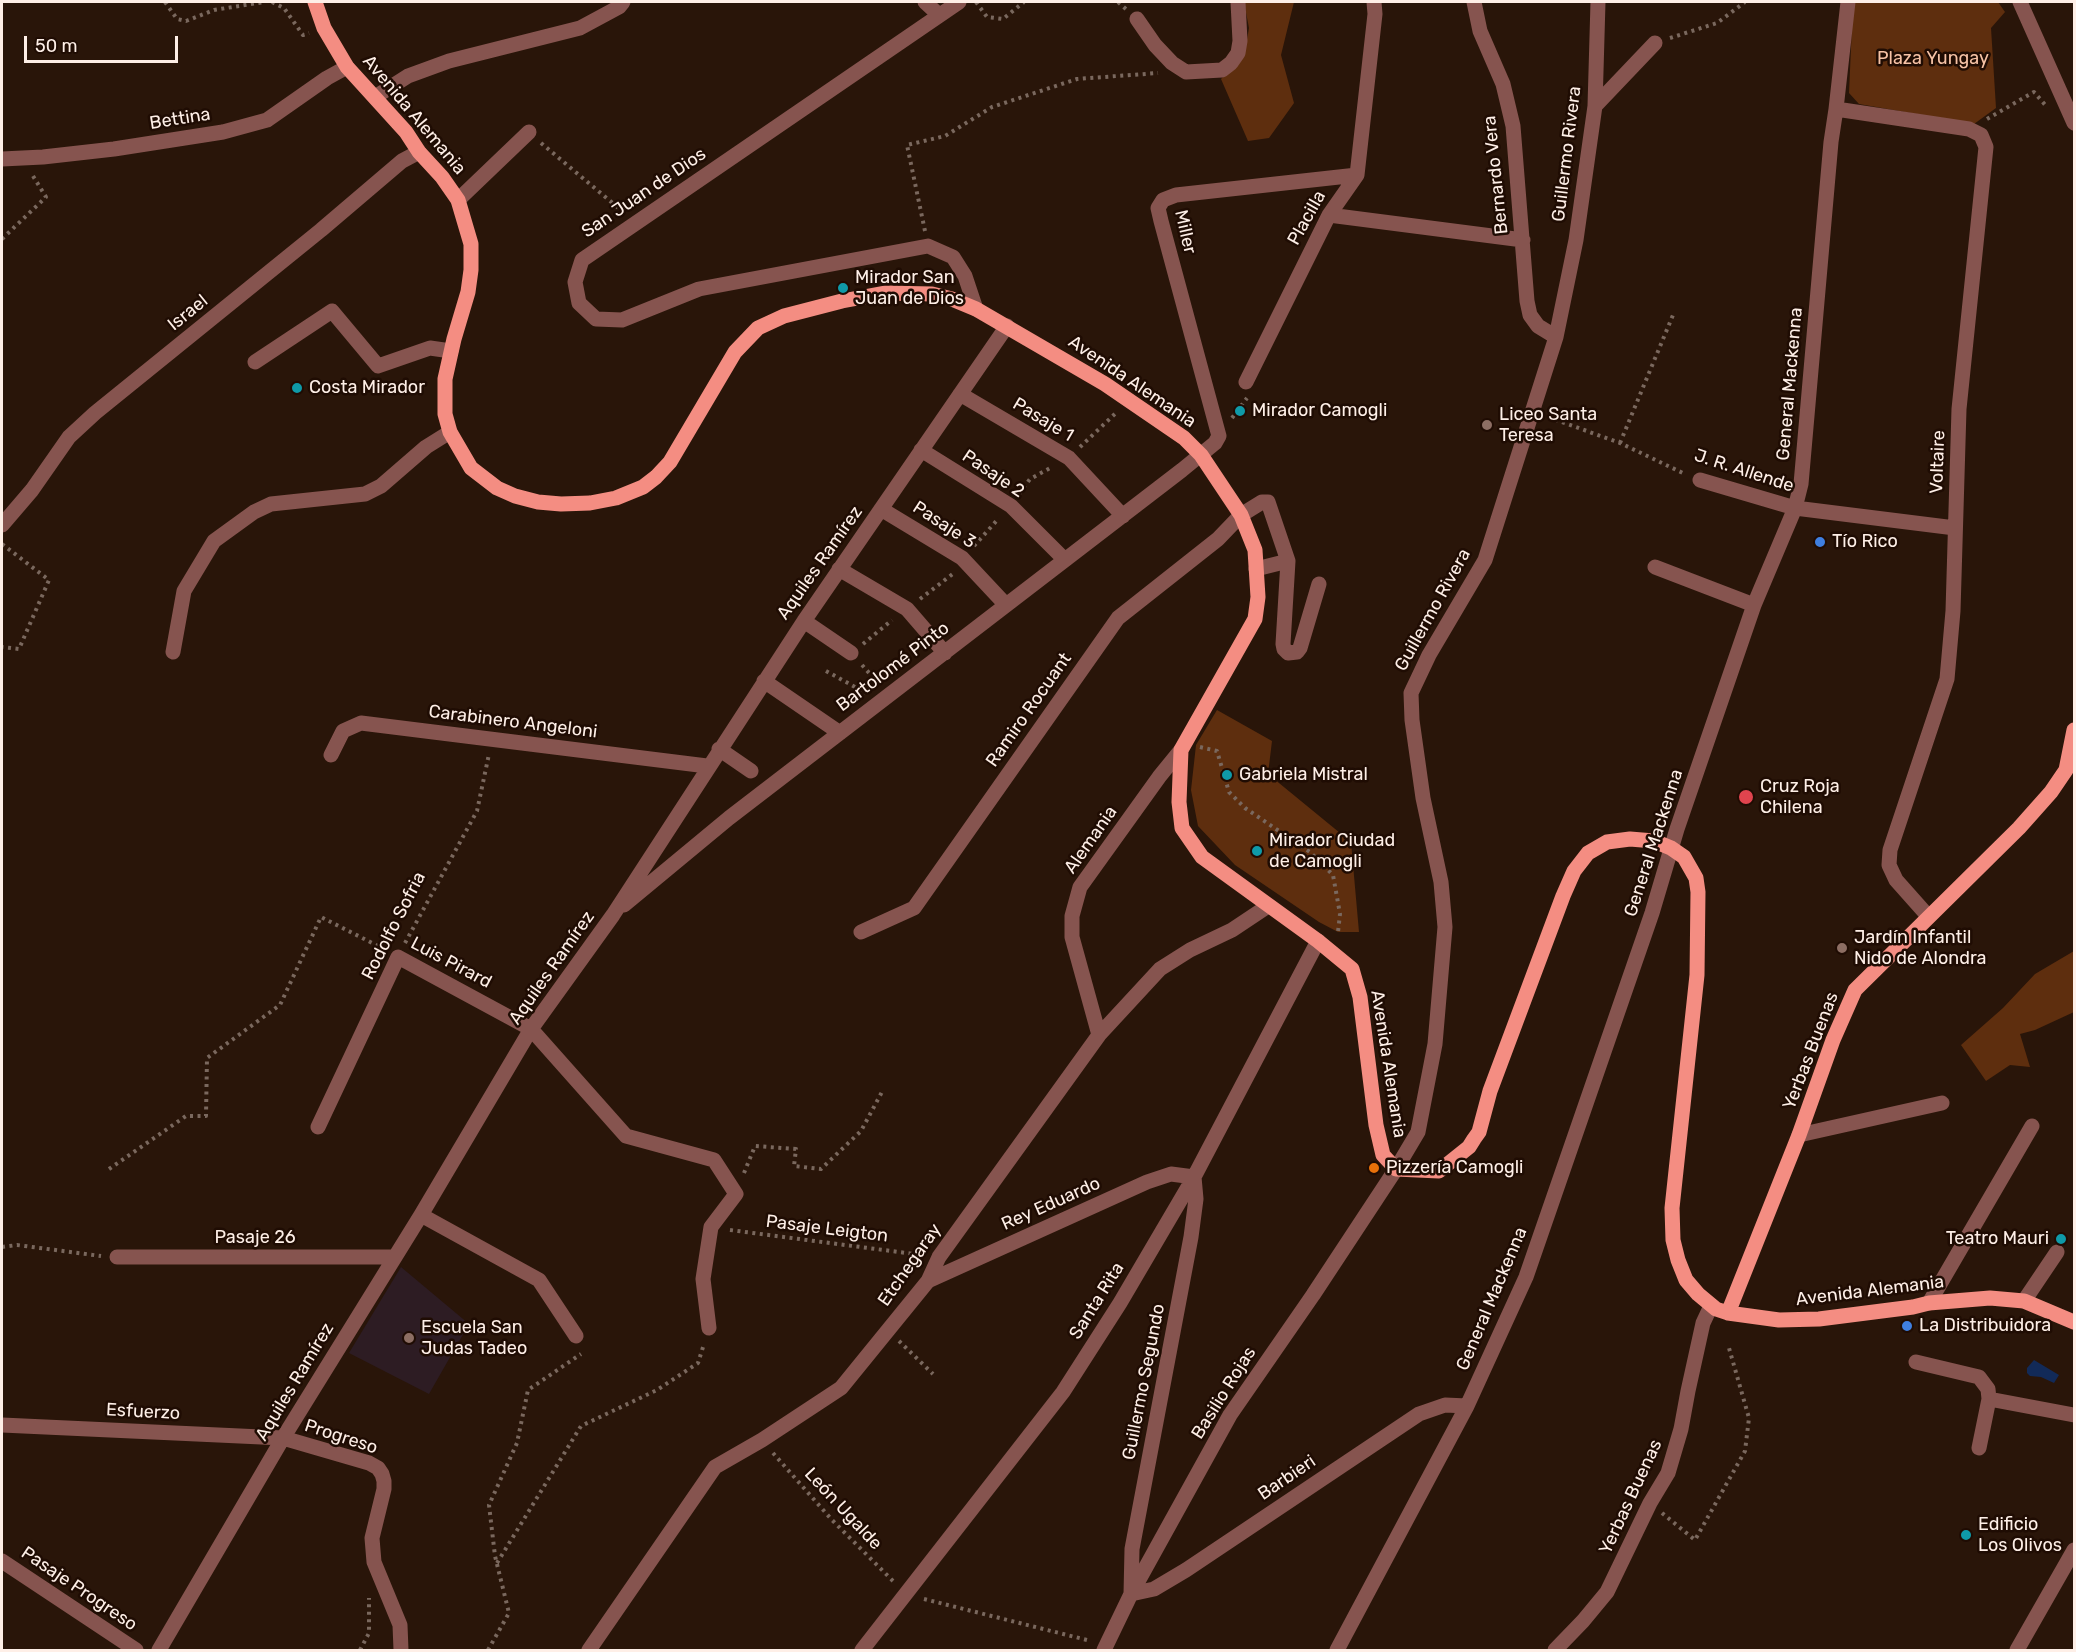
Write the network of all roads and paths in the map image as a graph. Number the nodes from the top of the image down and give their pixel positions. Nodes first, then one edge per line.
1 (165, 2) edge
2 (264, 2) edge
3 (272, 2) edge
4 (315, 2) edge
5 (623, 2) edge
6 (925, 2) edge
7 (959, 2) edge
8 (975, 2) edge
9 (1024, 2) edge
10 (1238, 2) edge
11 (1374, 2) edge
12 (1474, 2) edge
13 (1598, 2) edge
14 (1745, 2) edge
15 (1848, 2) edge
16 (2020, 2) edge
17 (939, 15) junction
18 (1137, 20) dead end
19 (324, 28) junction
20 (1655, 43) joint
21 (347, 67) junction
22 (1186, 72) junction
23 (375, 97) junction
24 (1595, 106) junction
25 (2048, 108) dead end
26 (1836, 109) junction
27 (2074, 123) edge
28 (1969, 129) junction
29 (529, 132) joint
30 (419, 152) junction
31 (2, 159) edge
32 (1357, 175) junction
33 (41, 176) dead end
34 (458, 200) junction
35 (1329, 215) junction
36 (636, 223) junction
37 (2, 239) edge
38 (1523, 240) junction
39 (928, 246) junction
40 (976, 309) junction
41 (1673, 315) dead end
42 (1007, 326) junction
43 (1556, 337) junction
44 (451, 351) junction
45 (255, 362) dead end
46 (1246, 382) joint
47 (960, 394) junction
48 (1130, 401) junction
49 (1532, 411) junction
50 (450, 432) junction
51 (1219, 436) junction
52 (1620, 444) junction
53 (921, 450) junction
54 (1201, 455) junction
55 (1069, 458) junction
56 (1700, 480) joint
57 (1011, 506) junction
58 (881, 508) junction
59 (1795, 508) junction
60 (1241, 515) junction
61 (1123, 516) junction
62 (2, 525) edge
63 (1955, 528) junction
64 (2, 544) edge
65 (962, 558) junction
66 (1065, 560) junction
67 (1288, 561) junction
68 (1655, 567) dead end
69 (839, 569) junction
70 (1256, 569) junction
71 (1319, 584) dead end
72 (1006, 605) junction
73 (1754, 605) junction
74 (907, 609) junction
75 (804, 621) junction
76 (2, 647) edge
77 (173, 652) dead end
78 (851, 653) junction
79 (945, 653) junction
80 (826, 671) dead end
81 (764, 681) junction
82 (855, 687) dead end
83 (890, 695) junction
84 (840, 733) junction
85 (493, 738) junction
86 (2074, 739) edge
87 (719, 749) junction
88 (1181, 750) junction
89 (1217, 751) dead end
90 (331, 755) dead end
91 (707, 766) junction
92 (751, 771) dead end
93 (1671, 848) junction
94 (1268, 906) junction
95 (612, 915) junction
96 (1928, 916) junction
97 (861, 932) dead end
98 (1338, 932) dead end
99 (1318, 941) junction
100 (398, 957) junction
101 (531, 1029) junction
102 (1099, 1035) junction
103 (883, 1090) dead end
104 (1942, 1103) dead end
105 (2032, 1126) dead end
106 (318, 1127) dead end
107 (1799, 1135) junction
108 (1396, 1168) junction
109 (109, 1169) dead end
110 (1194, 1177) junction
111 (736, 1194) junction
112 (422, 1215) junction
113 (711, 1227) junction
114 (2, 1247) edge
115 (2057, 1252) dead end
116 (117, 1257) joint
117 (394, 1257) junction
118 (939, 1257) junction
119 (928, 1281) junction
120 (2024, 1301) junction
121 (1929, 1303) junction
122 (1711, 1306) junction
123 (1728, 1313) junction
124 (2074, 1322) edge
125 (709, 1328) joint
126 (888, 1330) junction
127 (576, 1336) joint
128 (1729, 1348) dead end
129 (1916, 1362) dead end
130 (933, 1374) dead end
131 (1989, 1399) junction
132 (1467, 1406) junction
133 (2074, 1415) edge
134 (2, 1425) edge
135 (283, 1438) junction
136 (762, 1440) junction
137 (1979, 1448) dead end
138 (1650, 1503) junction
139 (2074, 1550) edge
140 (2, 1561) edge
141 (497, 1564) junction
142 (369, 1587) dead end
143 (1131, 1594) junction
144 (906, 1595) junction
145 (1106, 1648) edge
146 (136, 1650) edge
147 (159, 1650) edge
148 (360, 1650) edge
149 (401, 1650) edge
150 (488, 1650) edge
151 (589, 1650) edge
152 (861, 1650) edge
153 (1337, 1650) edge
154 (1555, 1650) edge
155 (2017, 1650) edge

1 - 2 path
3 - 19 path
4 - 19 main road, Avenida Alemania
5 - 23 street
6 - 17 street
7 - 17 street, San Juan de Dios
8 - 9 path
10 - 22 street
11 - 32 street, Placilla
12 - 38 street, Bernardo Vera
13 - 24 street, Guillermo Rivera
14 - 20 path
15 - 26 street, General Mackenna
16 - 27 street
17 - 36 street, San Juan de Dios
18 - 22 street
19 - 21 main road, Avenida Alemania
20 - 24 street
21 - 23 main road, Avenida Alemania
21 - 31 street, Bettina
22 - 39 path
23 - 30 main road, Avenida Alemania
24 - 43 street, Guillermo Rivera
25 - 28 path
26 - 28 street
26 - 59 street, General Mackenna
28 - 63 street, Voltaire
29 - 34 street
29 - 36 path
30 - 34 main road, Avenida Alemania
30 - 62 street, Israel
32 - 35 street, Placilla
32 - 51 street, Miller
33 - 37 path
34 - 44 main road, Avenida Alemania
35 - 38 street
35 - 46 street, Placilla
36 - 39 street, San Juan de Dios
38 - 43 street, Bernardo Vera
39 - 40 street
40 - 42 main road, Avenida Alemania
40 - 50 main road, Avenida Alemania
41 - 52 path
42 - 47 street, Aquiles Ramírez
42 - 48 main road, Avenida Alemania
43 - 49 street, Guillermo Rivera
44 - 45 street
44 - 50 main road, Avenida Alemania
46 - 51 path
47 - 53 street, Aquiles Ramírez
47 - 55 street, Pasaje 1
48 - 54 main road, Avenida Alemania
48 - 55 path
49 - 52 path, J. R. Allende
49 - 108 street, Guillermo Rivera
50 - 77 street
51 - 54 street
52 - 56 path, J. R. Allende
53 - 57 street, Pasaje 2
53 - 58 street, Aquiles Ramírez
54 - 60 main road, Avenida Alemania
54 - 61 street, Bartolomé Pinto
55 - 57 path
55 - 61 street, Pasaje 1
56 - 59 street, J. R. Allende
57 - 65 path
57 - 66 street, Pasaje 2
58 - 65 street, Pasaje 3
58 - 69 street, Aquiles Ramírez
59 - 63 street, J. R. Allende
59 - 73 street, General Mackenna
60 - 67 street, Ramiro Rocuant
60 - 70 main road, Avenida Alemania
60 - 97 street, Ramiro Rocuant
61 - 66 street, Bartolomé Pinto
63 - 96 street, Voltaire
64 - 76 path
65 - 72 street, Pasaje 3
65 - 74 path
66 - 72 street, Bartolomé Pinto
67 - 70 street
67 - 71 street
68 - 73 street
69 - 74 street
69 - 75 street, Aquiles Ramírez
70 - 88 main road, Avenida Alemania
72 - 79 street, Bartolomé Pinto
73 - 93 street, General Mackenna
74 - 78 path
74 - 79 street
75 - 78 street
75 - 81 street, Aquiles Ramírez
78 - 83 path
79 - 83 street, Bartolomé Pinto
80 - 82 path
81 - 84 street
81 - 87 street, Aquiles Ramírez
83 - 84 street, Bartolomé Pinto
84 - 95 street, Bartolomé Pinto
85 - 90 street, Carabinero Angeloni
85 - 91 street, Carabinero Angeloni
85 - 100 path, Rodolfo Sofria
86 - 96 main road, Yerbas Buenas
87 - 91 street, Aquiles Ramírez
87 - 92 street
88 - 94 main road, Avenida Alemania
88 - 102 street, Alemania
89 - 98 path
91 - 95 street, Aquiles Ramírez
93 - 108 main road
93 - 122 main road, Avenida Alemania
93 - 132 street, General Mackenna
94 - 99 main road, Avenida Alemania
94 - 102 street, Etchegaray
95 - 101 street, Aquiles Ramírez
96 - 107 main road, Yerbas Buenas
99 - 108 main road, Avenida Alemania
99 - 110 street, Santa Rita
100 - 101 street, Luis Pirard
100 - 106 street, Rodolfo Sofria
100 - 109 path, Luis Pirard
101 - 111 street, Luis Pirard
101 - 112 street, Aquiles Ramírez
102 - 118 street, Etchegaray
103 - 111 path
104 - 107 street
105 - 121 street
107 - 123 main road, Yerbas Buenas
108 - 143 street, Basilio Rojas
110 - 119 street, Rey Eduardo
110 - 143 street, Guillermo Segundo
110 - 144 street, Santa Rita
111 - 113 street
112 - 117 street, Aquiles Ramírez
112 - 127 street
113 - 118 path, Pasaje Leigton
113 - 125 street
114 - 116 path
115 - 120 street
116 - 117 street, Pasaje 26
117 - 135 street, Aquiles Ramírez
118 - 119 street, Etchegaray
119 - 126 street, Etchegaray
120 - 121 main road, Avenida Alemania
120 - 124 main road, Avenida Alemania
121 - 123 main road, Avenida Alemania
122 - 123 main road, Avenida Alemania
122 - 138 street, Yerbas Buenas
125 - 141 path
126 - 130 path
126 - 136 street, Etchegaray
127 - 141 path
128 - 138 path
129 - 131 street
131 - 133 street
131 - 137 street
132 - 143 street, Barbieri
132 - 153 street, General Mackenna
134 - 135 street, Esfuerzo
135 - 147 street, Aquiles Ramírez
135 - 149 street, Progreso
136 - 144 path, León Ugalde
136 - 151 street, Etchegaray
138 - 154 street, Yerbas Buenas
139 - 155 street
140 - 146 street, Pasaje Progreso
141 - 150 path
142 - 148 path
143 - 145 street, Basilio Rojas
144 - 145 path
144 - 152 street, Santa Rita

